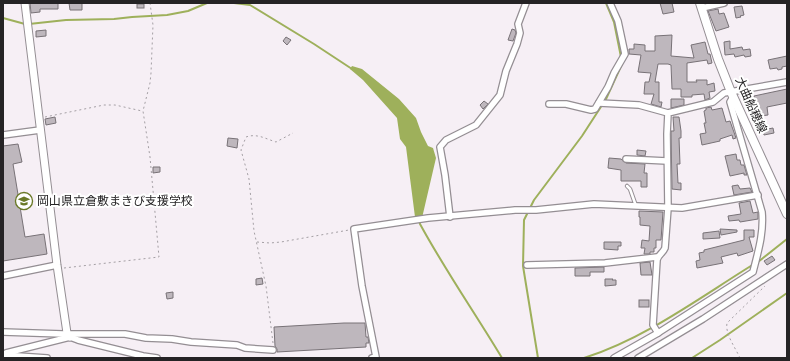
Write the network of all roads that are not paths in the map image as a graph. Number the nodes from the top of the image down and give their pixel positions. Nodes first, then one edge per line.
1 (25, 3) edge
2 (526, 3) edge
3 (610, 3) edge
4 (724, 3) edge
5 (701, 6) edge
6 (787, 82) edge
7 (732, 94) junction
8 (599, 103) junction
9 (549, 104) dead end
10 (668, 113) junction
11 (40, 130) junction
12 (3, 135) edge
13 (626, 159) dead end
14 (667, 161) junction
15 (627, 186) dead end
16 (758, 195) junction
17 (636, 206) junction
18 (668, 208) junction
19 (787, 214) edge
20 (450, 217) junction
21 (658, 257) junction
22 (787, 264) edge
23 (527, 265) dead end
24 (58, 267) junction
25 (3, 276) edge
26 (655, 329) junction
27 (3, 332) edge
28 (68, 335) junction
29 (273, 350) road end
30 (46, 358) edge
31 (157, 358) edge
32 (372, 358) edge
33 (614, 358) edge
34 (638, 358) edge

1 - 11 street
2 - 20 street
3 - 8 street
4 - 5 street
5 - 7 main road, 大曲船穂線
6 - 7 street
7 - 10 street
7 - 16 street
7 - 19 main road, 大曲船穂線
8 - 9 street
8 - 10 street
10 - 14 street
11 - 12 street
11 - 24 street
13 - 14 street
14 - 18 street
15 - 17 lane
16 - 18 street
16 - 26 street
17 - 18 street
17 - 20 street
18 - 21 street
20 - 32 street
21 - 23 street
21 - 26 street
22 - 34 street
24 - 25 street
24 - 28 street
26 - 33 street
27 - 28 street
28 - 29 street
28 - 30 street
28 - 31 street

